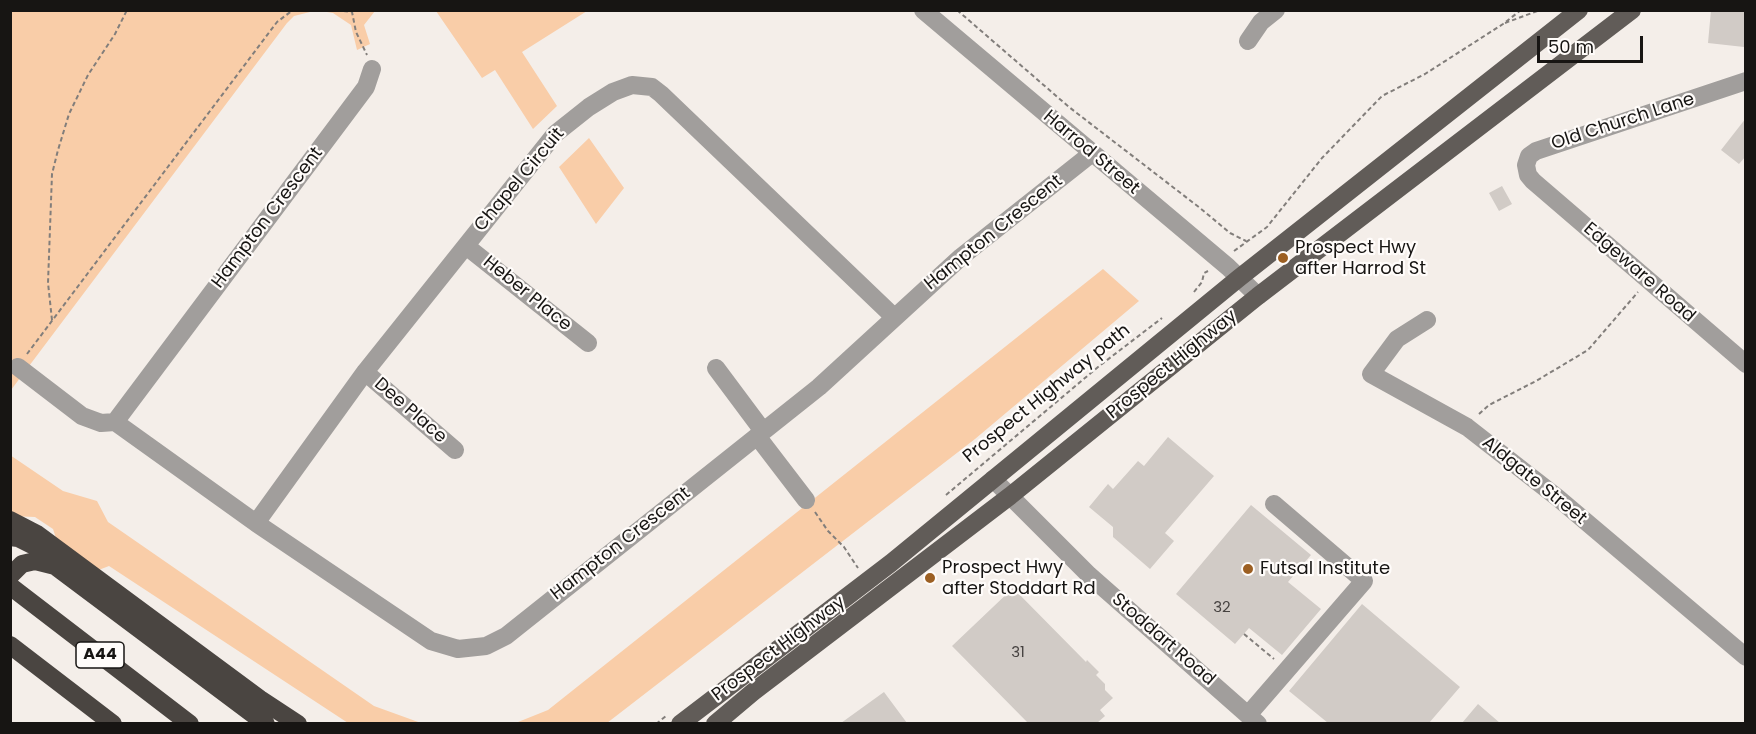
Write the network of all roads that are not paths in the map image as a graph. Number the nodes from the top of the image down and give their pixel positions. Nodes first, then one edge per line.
1 (922, 10) edge
2 (1276, 10) edge
3 (1579, 10) edge
4 (1632, 10) edge
5 (1248, 41) dead end
6 (372, 69) road end
7 (1746, 81) edge
8 (1091, 154) junction
9 (1533, 181) joint
10 (466, 246) junction
11 (1239, 278) junction
12 (1258, 296) junction
13 (894, 317) junction
14 (1427, 320) dead end
15 (588, 343) dead end
16 (1746, 364) edge
17 (18, 367) road end
18 (716, 368) dead end
19 (365, 372) junction
20 (115, 422) junction
21 (760, 434) junction
22 (455, 450) dead end
23 (993, 478) junction
24 (1010, 496) junction
25 (806, 500) road end
26 (1274, 504) dead end
27 (10, 520) edge
28 (256, 523) junction
29 (10, 537) edge
30 (55, 566) junction
31 (10, 576) edge
32 (10, 586) edge
33 (10, 645) edge
34 (1746, 657) edge
35 (1253, 719) edge
36 (113, 723) edge
37 (190, 723) edge
38 (266, 723) edge
39 (298, 723) edge
40 (680, 723) edge
41 (715, 723) edge

1 - 8 street, Harrod Street
2 - 5 street
3 - 11 main road, Prospect Highway
4 - 12 main road, Prospect Highway
6 - 20 street, Hampton Crescent
7 - 9 street, Old Church Lane
8 - 11 street, Harrod Street
8 - 13 street, Hampton Crescent
9 - 16 street, Edgeware Road
10 - 13 street, Chapel Circuit
10 - 15 street, Heber Place
10 - 19 street, Chapel Circuit
11 - 12 street, Harrod Street
11 - 23 main road, Prospect Highway
12 - 24 main road, Prospect Highway
13 - 21 street, Hampton Crescent
14 - 34 street, Aldgate Street
17 - 20 street, Hampton Crescent
18 - 21 street
19 - 22 street, Dee Place
19 - 28 street, Chapel Circuit
20 - 28 street, Hampton Crescent
21 - 25 street
21 - 28 street, Hampton Crescent
23 - 24 street, Stoddart Road
23 - 40 main road, Prospect Highway
24 - 35 street, Stoddart Road
24 - 41 main road, Prospect Highway
26 - 35 street
27 - 39 highway
29 - 30 highway
30 - 31 highway
30 - 38 highway
32 - 37 highway, A44
33 - 36 highway, A44

